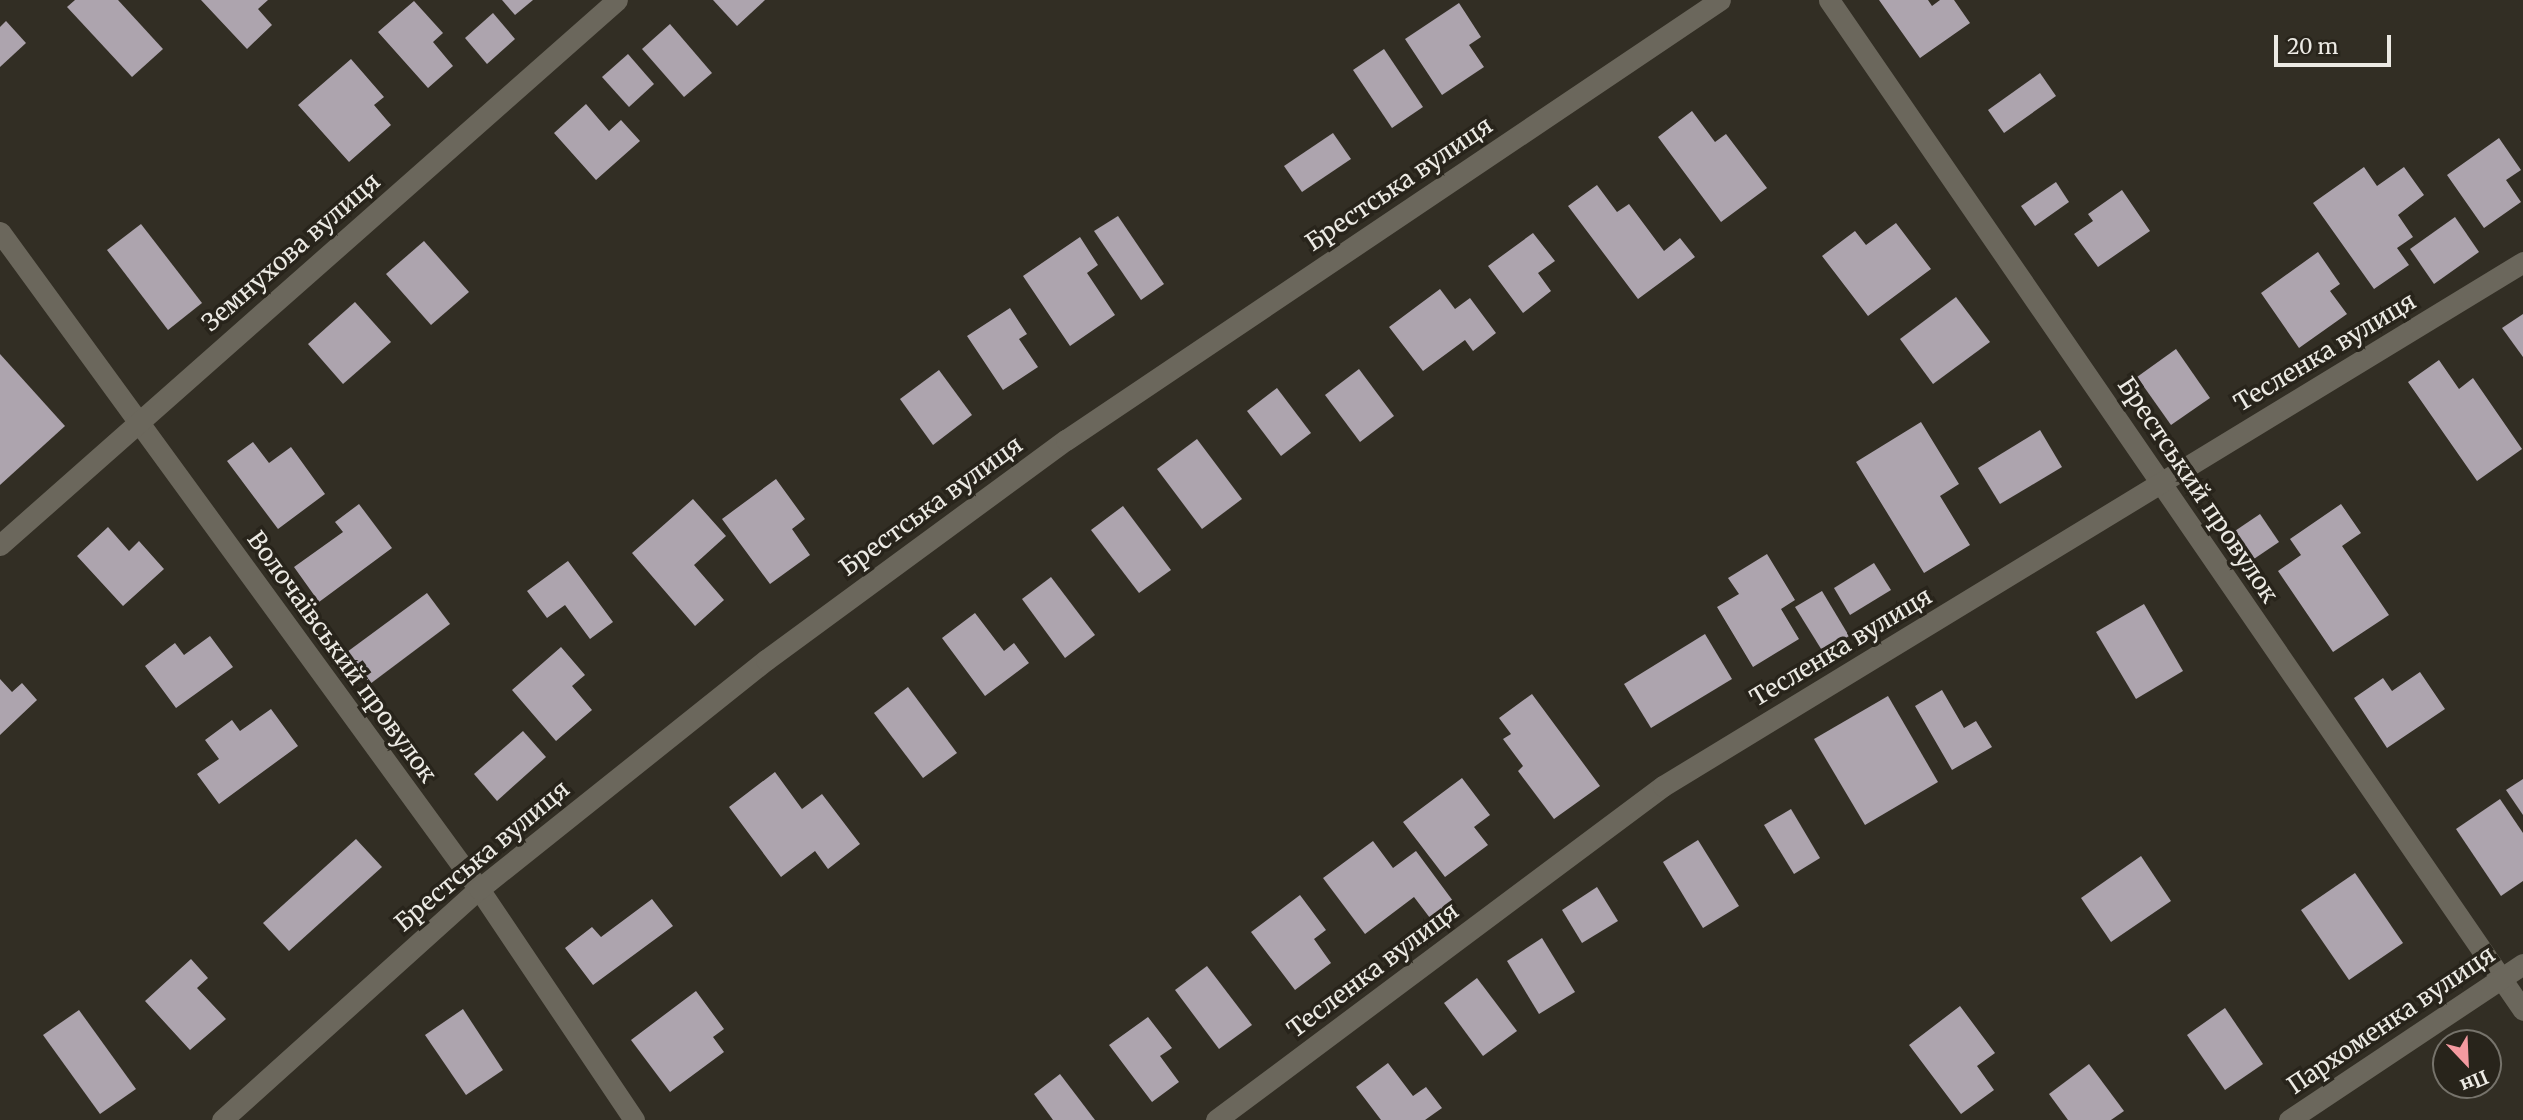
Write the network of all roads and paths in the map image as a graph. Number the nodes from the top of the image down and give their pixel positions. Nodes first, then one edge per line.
1 (617, 0) edge
2 (1720, 0) edge
3 (1829, 0) edge
4 (0, 232) edge
5 (2523, 262) edge
6 (138, 422) junction
7 (2161, 483) junction
8 (0, 545) edge
9 (479, 889) junction
10 (2523, 964) edge
11 (2501, 979) junction
12 (2523, 1010) edge
13 (222, 1120) edge
14 (634, 1120) edge
15 (1216, 1120) edge
16 (2289, 1120) edge

1 - 6 street, Земнухова вулиця
2 - 9 street, Брестська вулиця
3 - 7 street, Брестський провулок
4 - 6 street, Волочаївський провулок
5 - 7 street, Тесленка вулиця
6 - 8 street, Земнухова вулиця
6 - 9 street, Волочаївський провулок
7 - 11 street, Брестський провулок
7 - 15 street, Тесленка вулиця
9 - 13 street, Брестська вулиця
9 - 14 street, Волочаївський провулок
10 - 11 street, Пархоменка вулиця
11 - 12 street, Брестський провулок
11 - 16 street, Пархоменка вулиця

